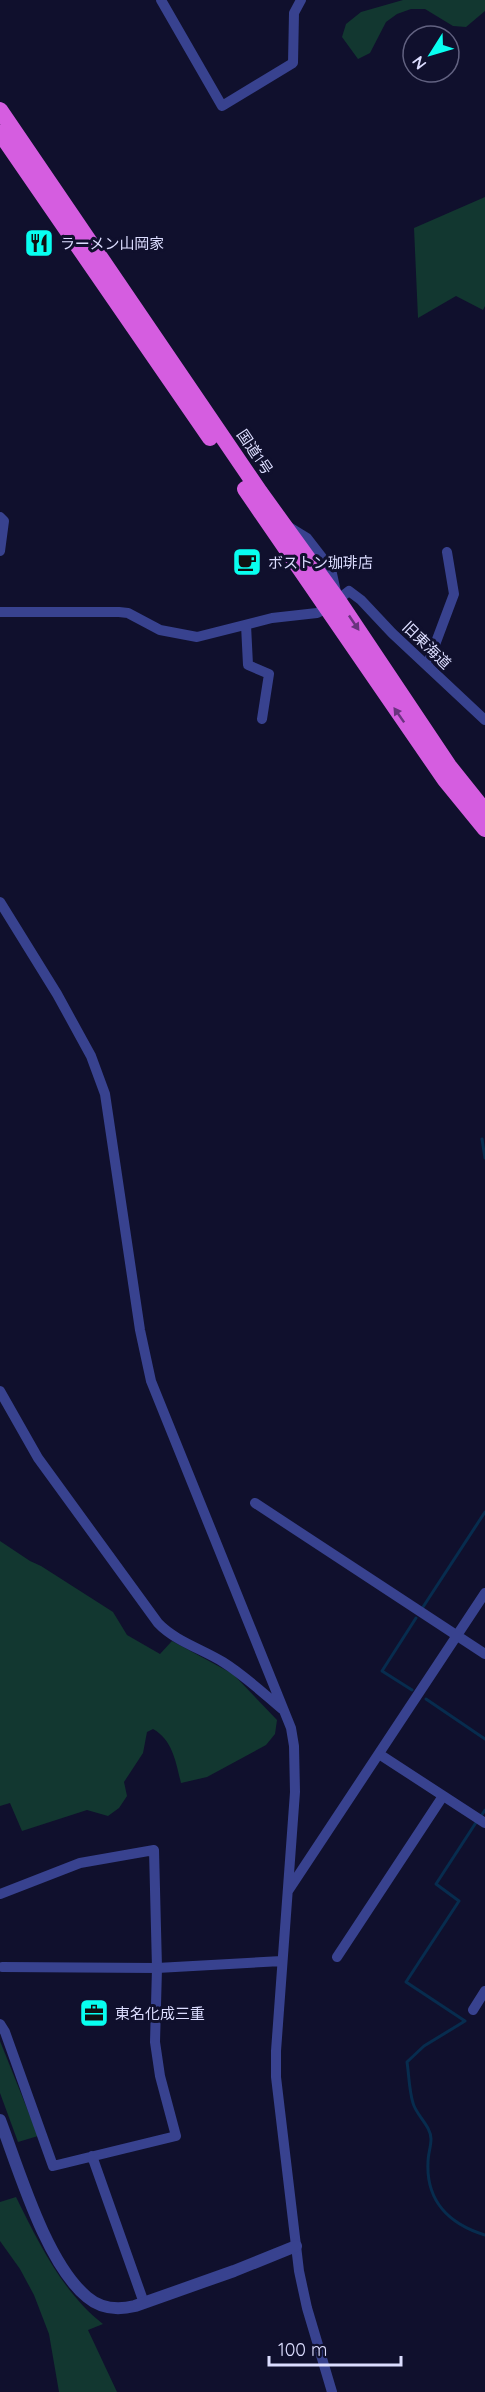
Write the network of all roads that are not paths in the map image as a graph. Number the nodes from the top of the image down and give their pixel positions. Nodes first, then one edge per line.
1 (161, 0) edge
2 (301, 0) edge
3 (0, 110) edge
4 (0, 133) edge
5 (45, 187) junction
6 (164, 361) junction
7 (0, 517) edge
8 (284, 524) junction
9 (0, 551) edge
10 (447, 552) dead end
11 (338, 600) junction
12 (0, 612) edge
13 (246, 625) junction
14 (427, 666) junction
15 (262, 719) dead end
16 (485, 720) edge
17 (475, 806) edge
18 (485, 829) edge
19 (0, 902) edge
20 (0, 1391) edge
21 (255, 1503) dead end
22 (485, 1593) edge
23 (458, 1636) junction
24 (485, 1654) edge
25 (284, 1711) junction
26 (380, 1754) junction
27 (443, 1796) junction
28 (484, 1823) edge
29 (288, 1891) junction
30 (0, 1894) edge
31 (337, 1957) dead end
32 (282, 1961) junction
33 (157, 1968) junction
34 (1, 1969) edge
35 (485, 1991) edge
36 (473, 2010) dead end
37 (0, 2024) edge
38 (0, 2120) edge
39 (92, 2156) junction
40 (296, 2246) junction
41 (144, 2303) junction
42 (332, 2392) edge

1 - 2 street
3 - 5 highway, 国道1号
4 - 5 highway, 国道1号
5 - 6 highway, 国道1号
6 - 8 highway, 国道1号
6 - 11 highway, 国道1号
7 - 9 street
8 - 11 highway, 国道1号
8 - 11 street
10 - 14 street
11 - 13 street
11 - 14 street, 旧東海道
11 - 17 highway, 国道1号
12 - 13 street
13 - 15 street
14 - 16 street, 旧東海道
17 - 18 highway, 国道1号
19 - 25 street
20 - 25 street
21 - 23 street
22 - 23 street
23 - 24 street
23 - 26 street
25 - 29 street
26 - 27 street
26 - 29 street
27 - 28 street
27 - 31 street
29 - 32 street
30 - 33 street
32 - 33 street
32 - 40 street
33 - 34 street
33 - 39 street
35 - 36 street
37 - 39 street
38 - 41 street
39 - 41 street
40 - 41 street
40 - 42 street

